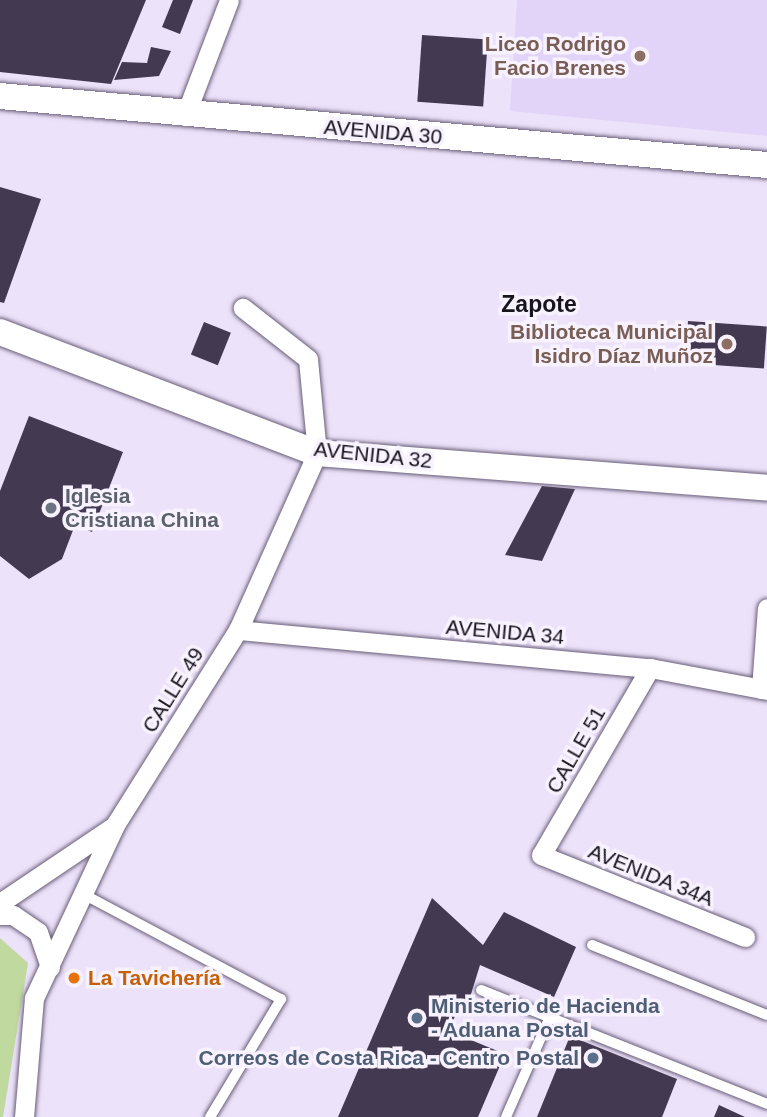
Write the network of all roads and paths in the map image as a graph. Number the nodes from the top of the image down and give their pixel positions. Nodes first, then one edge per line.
1 (229, 0) edge
2 (0, 96) edge
3 (185, 116) junction
4 (767, 165) edge
5 (243, 308) dead end
6 (0, 332) edge
7 (317, 453) junction
8 (767, 488) edge
9 (767, 608) edge
10 (238, 630) junction
11 (650, 668) junction
12 (764, 689) edge
13 (115, 825) junction
14 (541, 855) joint
15 (85, 895) junction
16 (0, 903) edge
17 (0, 915) edge
18 (745, 937) dead end
19 (592, 944) dead end
20 (50, 967) junction
21 (481, 990) dead end
22 (767, 1015) edge
23 (550, 1017) junction
24 (767, 1104) edge
25 (24, 1117) edge
26 (211, 1117) edge
27 (506, 1117) edge

1 - 3 street
2 - 3 main road, AVENIDA 30
3 - 4 main road, AVENIDA 30
5 - 7 street, CALLE 49
6 - 7 main road, AVENIDA 32
7 - 8 main road, AVENIDA 32
7 - 10 street, CALLE 49
9 - 12 street
10 - 11 street, AVENIDA 34
10 - 13 street, CALLE 49
11 - 12 street, AVENIDA 34
11 - 14 street, CALLE 51
13 - 15 street, CALLE 49
13 - 16 street
14 - 18 street, AVENIDA 34A
15 - 20 street, CALLE 49
15 - 26 lane
17 - 20 street
19 - 22 lane
20 - 25 street, CALLE 49
21 - 23 lane
23 - 24 lane
23 - 27 lane

